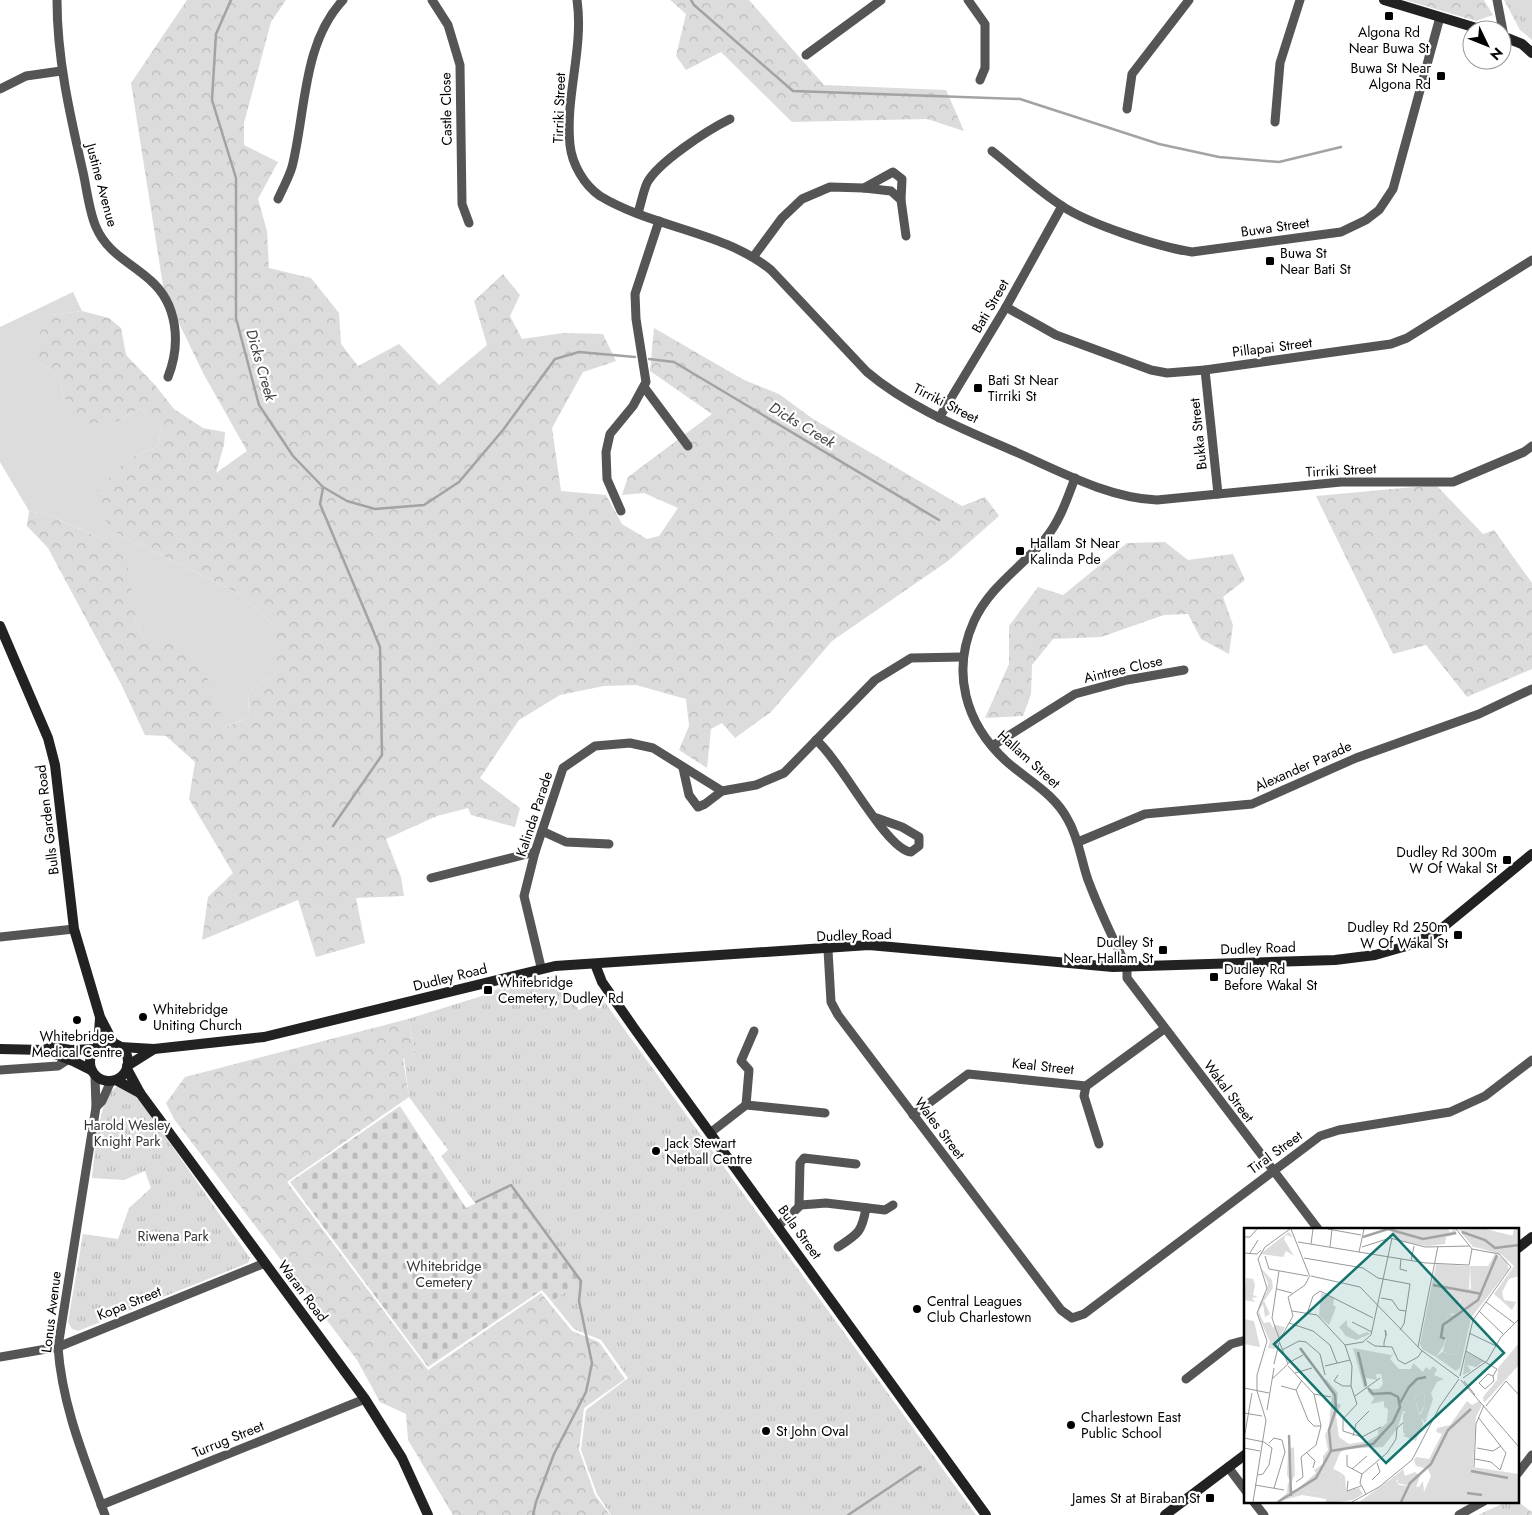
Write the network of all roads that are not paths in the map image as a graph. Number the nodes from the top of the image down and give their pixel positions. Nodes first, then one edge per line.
1 (57, 0) edge
2 (343, 0) edge
3 (432, 0) edge
4 (577, 0) edge
5 (881, 0) edge
6 (968, 0) edge
7 (1189, 0) edge
8 (1300, 0) edge
9 (1384, 0) edge
10 (1497, 0) edge
11 (1440, 17) junction
12 (1500, 20) edge
13 (1462, 24) edge
14 (1512, 40) edge
15 (1532, 53) edge
16 (806, 55) dead end
17 (61, 71) junction
18 (980, 80) dead end
19 (0, 89) edge
20 (1127, 109) dead end
21 (730, 119) dead end
22 (1274, 122) dead end
23 (992, 151) dead end
24 (864, 188) junction
25 (278, 198) dead end
26 (902, 200) junction
27 (1062, 206) junction
28 (638, 213) junction
29 (659, 221) junction
30 (469, 223) dead end
31 (906, 236) dead end
32 (754, 256) junction
33 (1532, 260) edge
34 (1006, 307) junction
35 (1205, 370) junction
36 (168, 377) dead end
37 (644, 387) junction
38 (939, 418) junction
39 (688, 446) dead end
40 (1532, 446) edge
41 (1075, 478) junction
42 (1218, 494) junction
43 (621, 511) dead end
44 (0, 626) edge
45 (962, 657) junction
46 (1184, 670) dead end
47 (1532, 689) edge
48 (816, 740) junction
49 (992, 746) junction
50 (683, 768) junction
51 (722, 791) junction
52 (874, 817) junction
53 (542, 831) junction
54 (1078, 842) junction
55 (609, 844) dead end
56 (535, 852) junction
57 (1532, 854) edge
58 (431, 878) dead end
59 (74, 929) junction
60 (0, 937) edge
61 (828, 950) junction
62 (595, 964) junction
63 (541, 967) junction
64 (1127, 967) junction
65 (100, 1017) junction
66 (1164, 1029) junction
67 (754, 1031) dead end
68 (117, 1045) junction
69 (96, 1048) junction
70 (0, 1049) edge
71 (154, 1049) junction
72 (44, 1050) junction
73 (69, 1059) junction
74 (1532, 1060) edge
75 (127, 1067) junction
76 (0, 1070) edge
77 (93, 1073) junction
78 (113, 1080) junction
79 (1086, 1086) junction
80 (140, 1093) junction
81 (746, 1105) junction
82 (96, 1107) junction
83 (825, 1114) dead end
84 (913, 1115) junction
85 (710, 1133) junction
86 (1099, 1144) dead end
87 (856, 1164) dead end
88 (1272, 1170) junction
89 (799, 1205) junction
90 (893, 1205) dead end
91 (866, 1208) junction
92 (778, 1226) junction
93 (1317, 1228) edge
94 (1532, 1237) edge
95 (1520, 1246) edge
96 (838, 1247) dead end
97 (265, 1263) junction
98 (1062, 1310) joint
99 (1244, 1341) edge
100 (58, 1347) junction
101 (0, 1356) edge
102 (1186, 1379) dead end
103 (365, 1399) junction
104 (1244, 1455) edge
105 (1532, 1455) edge
106 (1228, 1467) junction
107 (1520, 1470) edge
108 (1244, 1488) edge
109 (1255, 1502) edge
110 (1482, 1502) edge
111 (101, 1505) junction
112 (105, 1515) edge
113 (428, 1515) edge
114 (986, 1515) edge
115 (1165, 1515) edge
116 (1264, 1515) edge
117 (1459, 1515) edge

1 - 17 street, Justine Avenue
2 - 25 street
3 - 30 street, Castle Close
4 - 28 street, Tirriki Street
5 - 16 street
6 - 18 street
7 - 20 street
8 - 22 street
9 - 11 main road
10 - 12 street
11 - 13 main road
11 - 27 street, Buwa Street
14 - 15 main road
17 - 19 street
17 - 36 street, Justine Avenue
21 - 28 street
23 - 27 street, Buwa Street
24 - 26 street
24 - 26 street
24 - 32 street
26 - 31 street
27 - 34 street, Bati Street
28 - 29 street, Tirriki Street
29 - 32 street, Tirriki Street
29 - 37 street
32 - 38 street, Tirriki Street
33 - 35 street, Pillapai Street
34 - 35 street, Pillapai Street
34 - 38 street, Bati Street
35 - 42 street, Bukka Street
37 - 39 street
37 - 43 street
38 - 41 street, Tirriki Street
40 - 42 street, Tirriki Street
41 - 42 street, Tirriki Street
41 - 45 street, Hallam Street
44 - 59 main road, Bulls Garden Road
45 - 48 street
45 - 49 street, Hallam Street
46 - 49 street, Aintree Close
47 - 54 street, Alexander Parade
48 - 51 street
48 - 52 street
49 - 54 street, Hallam Street
50 - 51 street, Kalinda Parade
50 - 51 street
50 - 53 street, Kalinda Parade
52 - 52 street
53 - 55 street
53 - 56 street, Kalinda Parade
54 - 64 street, Hallam Street
56 - 58 street
56 - 63 street, Kalinda Parade
57 - 64 main road, Dudley Road
59 - 60 street
59 - 65 main road, Bulls Garden Road
61 - 62 main road, Dudley Road
61 - 64 main road, Dudley Road
61 - 84 street, Wales Street
62 - 63 main road, Dudley Road
62 - 85 main road, Bula Street
63 - 71 main road, Dudley Road
64 - 66 street, Wakal Street
65 - 68 main road, Bulls Garden Road
65 - 69 main road, Bulls Garden Road
66 - 79 street, Keal Street
66 - 88 street, Wakal Street
67 - 81 street
68 - 69 main road
68 - 71 main road, Dudley Road
68 - 75 main road
69 - 72 main road
69 - 77 main road
70 - 72 main road
71 - 75 main road, Dudley Road
72 - 73 main road
73 - 76 street
73 - 77 main road
74 - 88 street, Tiral Street
75 - 78 main road
75 - 80 main road, Waran Road
77 - 78 main road
77 - 82 street, Lonus Avenue
78 - 80 main road, Waran Road
78 - 82 street, Lonus Avenue
79 - 84 street, Keal Street
79 - 86 street
80 - 97 main road, Waran Road
81 - 83 street
81 - 85 street
82 - 100 street, Lonus Avenue
84 - 98 street, Wales Street
85 - 92 main road, Bula Street
87 - 89 street
88 - 93 street, Wakal Street
88 - 98 street, Tiral Street
89 - 91 street
89 - 92 street
90 - 91 street
91 - 96 street
92 - 114 main road, Bula Street
94 - 95 main road
97 - 100 street, Kopa Street
97 - 103 main road, Waran Road
99 - 102 street
100 - 101 street, Kopa Street
100 - 111 street, Lonus Avenue
103 - 111 street, Turrug Street
103 - 113 main road, Waran Road
104 - 106 main road
105 - 107 street
106 - 108 street
106 - 115 main road
109 - 116 street
110 - 117 street
111 - 112 street, Lonus Avenue

